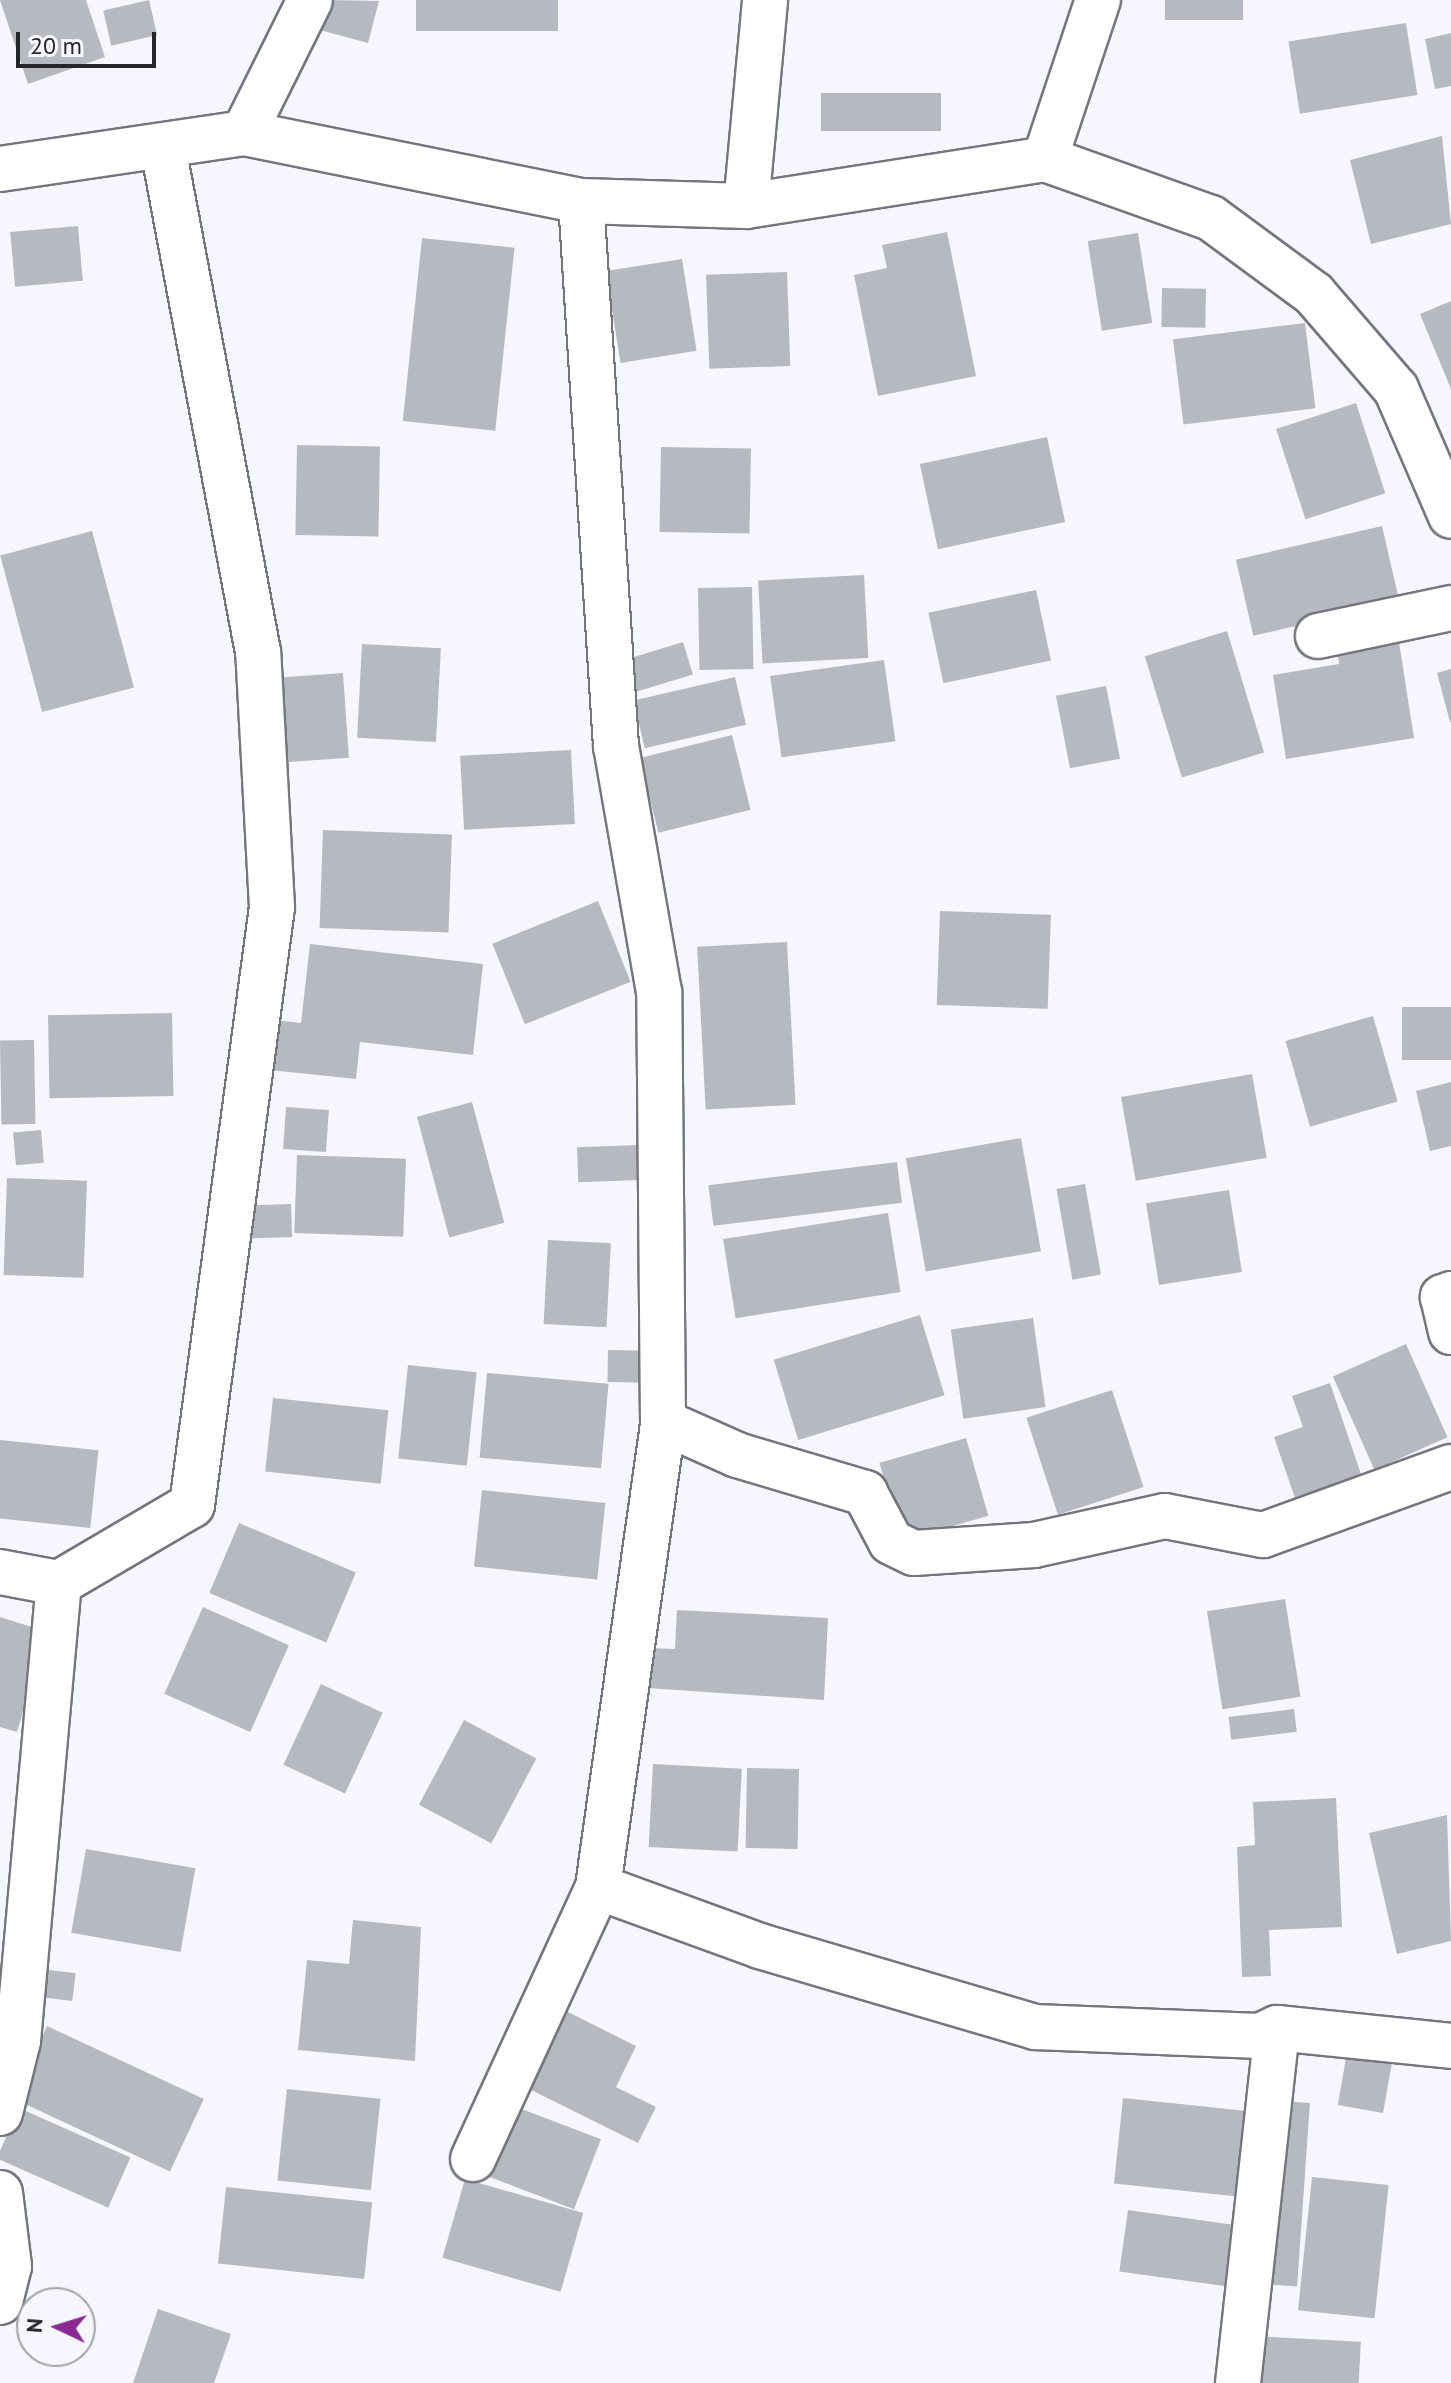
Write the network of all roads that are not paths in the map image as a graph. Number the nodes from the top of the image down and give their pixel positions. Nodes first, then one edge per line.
1 (310, 0) edge
2 (765, 0) edge
3 (1098, 0) edge
4 (244, 133) junction
5 (163, 148) junction
6 (1045, 159) junction
7 (0, 169) edge
8 (581, 201) junction
9 (746, 206) junction
10 (1451, 516) edge
11 (1451, 608) edge
12 (1318, 636) dead end
13 (1451, 1294) edge
14 (1451, 1332) edge
15 (663, 1422) junction
16 (1451, 1467) edge
17 (0, 1572) edge
18 (59, 1583) junction
19 (598, 1887) junction
20 (1277, 2028) junction
21 (1451, 2046) edge
22 (0, 2113) edge
23 (473, 2159) dead end
24 (0, 2193) edge
25 (0, 2302) edge
26 (1238, 2383) edge

1 - 4 street
2 - 9 street
3 - 6 street
4 - 5 street
4 - 8 street
5 - 7 street
5 - 18 street
6 - 9 street
6 - 10 street
8 - 9 street
8 - 15 street
11 - 12 street
13 - 14 street
15 - 16 street
15 - 19 street
17 - 18 street
18 - 22 street
19 - 20 street
19 - 23 street
20 - 21 street
20 - 26 street
24 - 25 street

